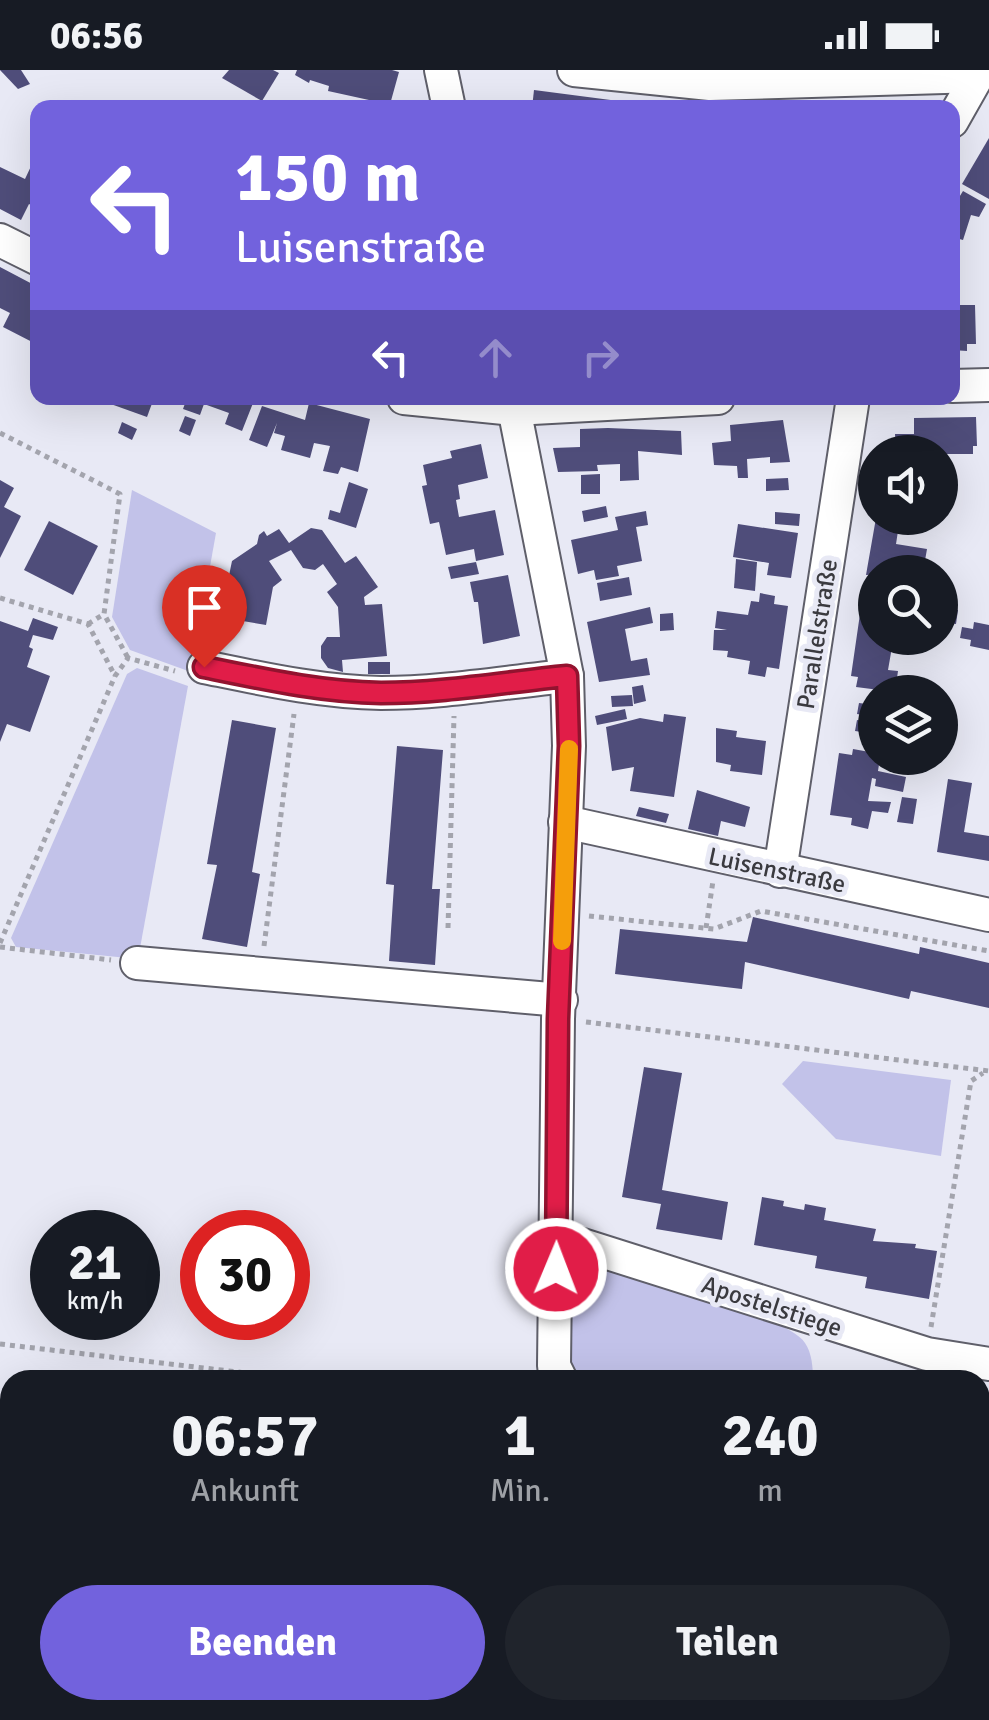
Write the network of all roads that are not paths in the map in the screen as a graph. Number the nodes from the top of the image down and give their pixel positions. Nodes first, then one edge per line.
1 (441, 70) edge
2 (574, 70) edge
3 (979, 73) edge
4 (447, 100) edge
5 (960, 107) edge
6 (0, 240) edge
7 (30, 255) edge
8 (989, 385) edge
9 (960, 386) edge
10 (513, 405) edge
11 (852, 405) edge
12 (204, 667) road end
13 (567, 676) junction
14 (565, 822) junction
15 (780, 871) junction
16 (989, 915) edge
17 (138, 963) road end
18 (560, 1009) junction
19 (556, 1237) junction
20 (989, 1364) edge
21 (556, 1370) edge

1 - 4 street
2 - 3 street
3 - 5 street
6 - 7 street
8 - 9 street
10 - 13 street
11 - 15 street, Parallelstraße
12 - 13 street
13 - 14 street
14 - 15 street, Luisenstraße
14 - 18 street
15 - 16 street, Luisenstraße
17 - 18 street
18 - 19 street
19 - 20 street, Apostelstiege
19 - 21 street

